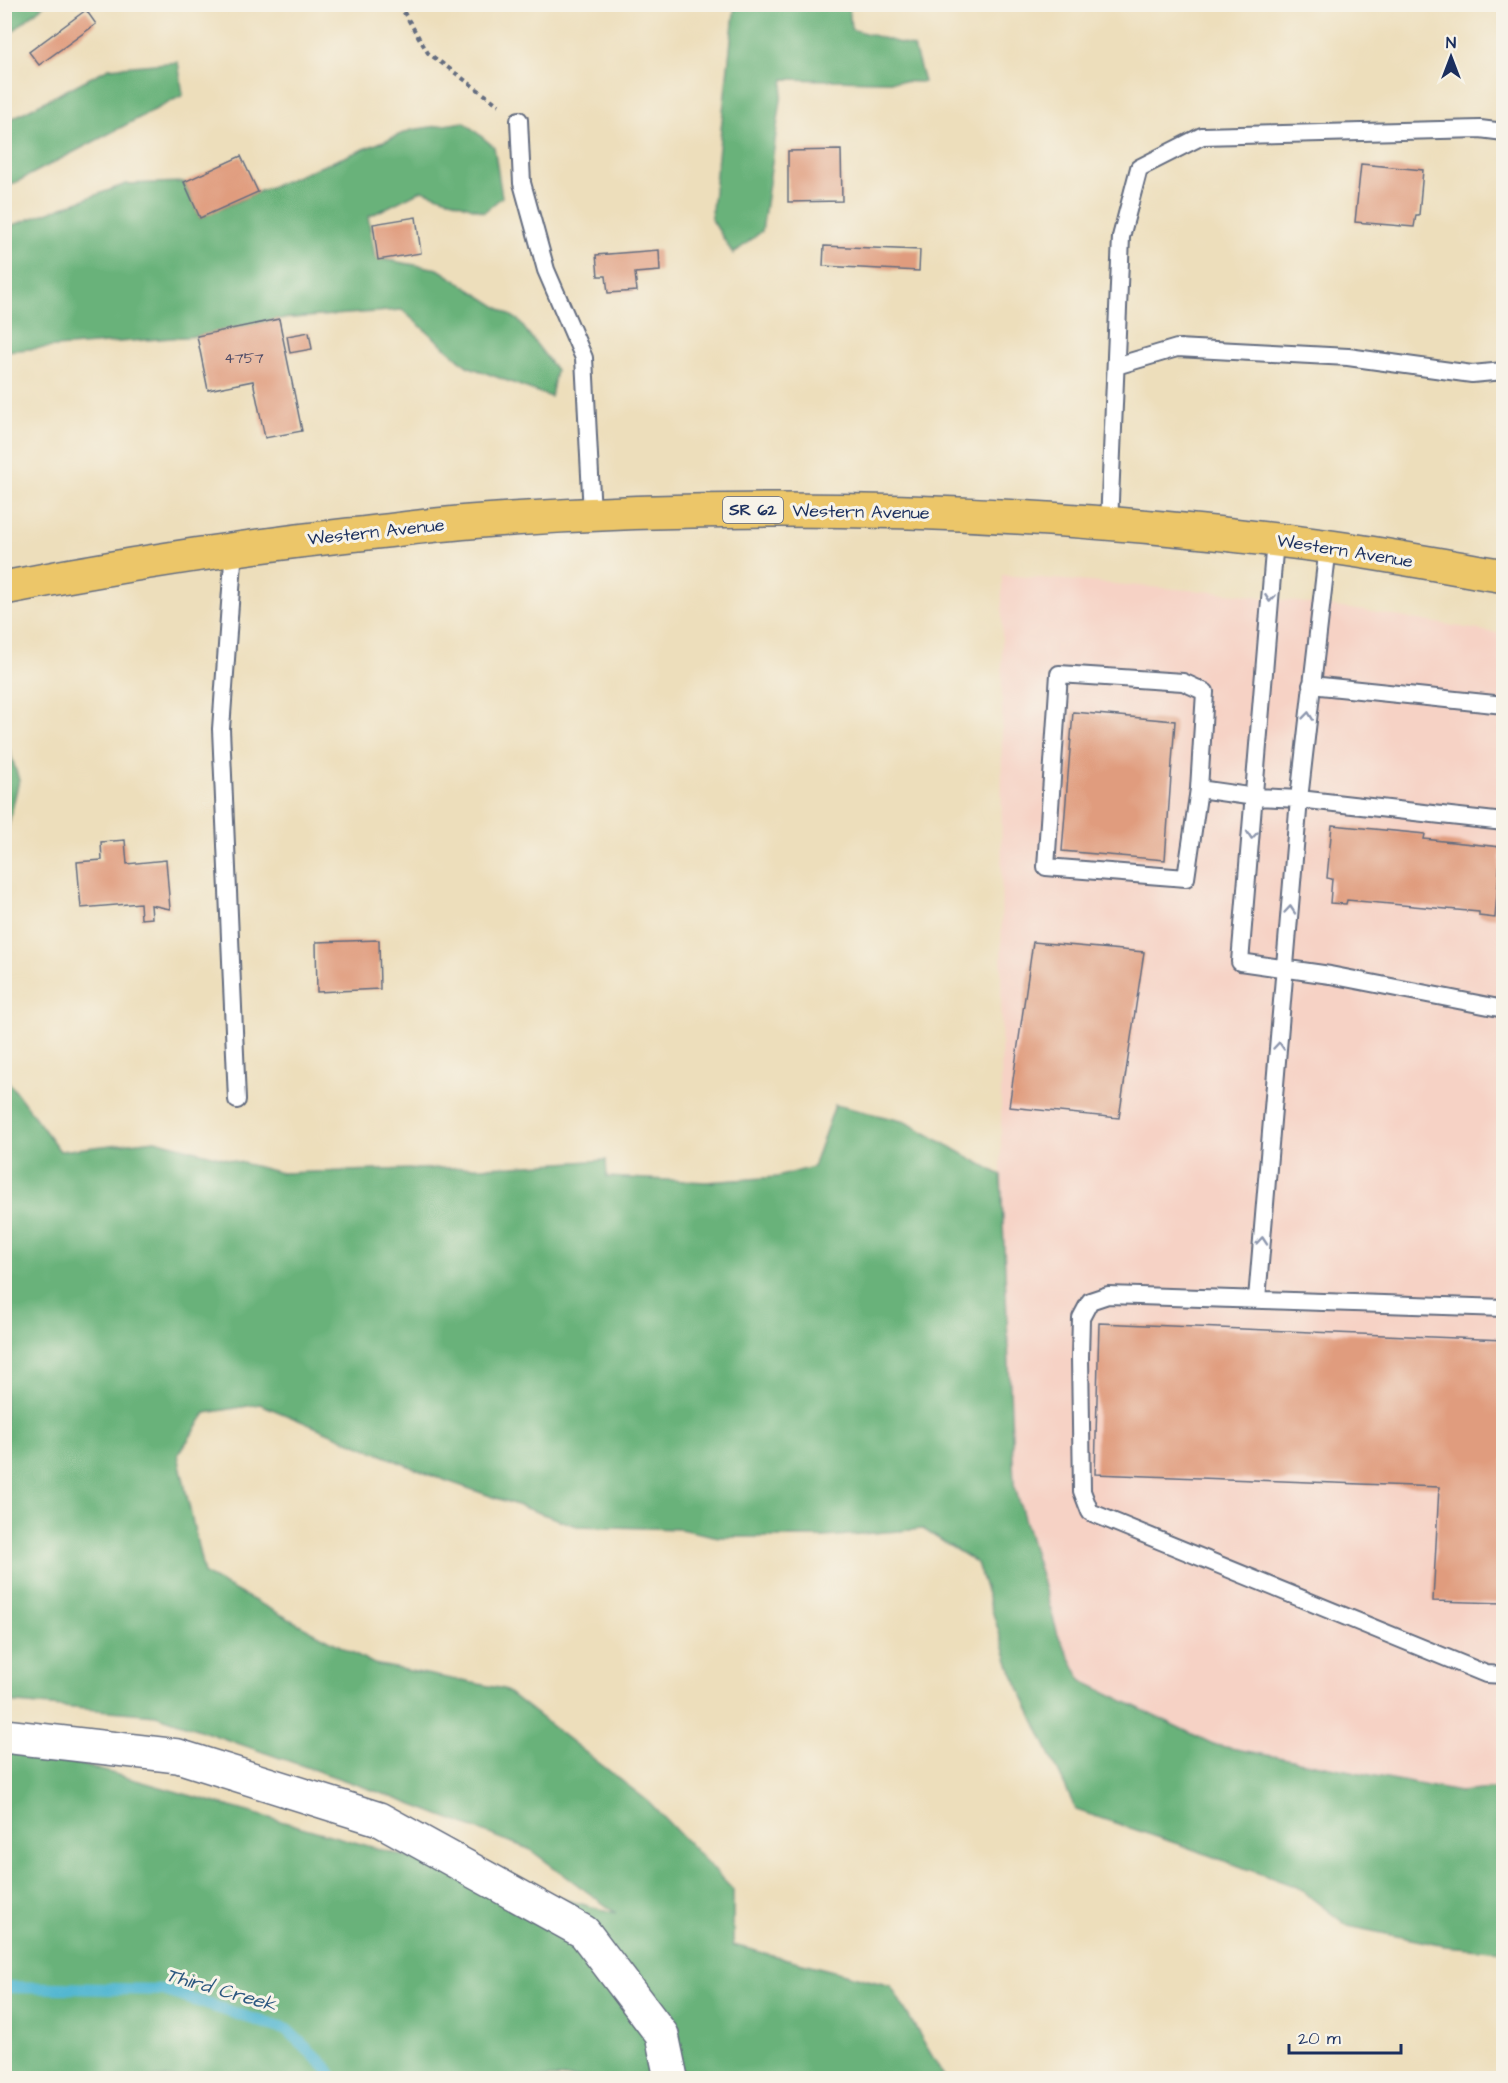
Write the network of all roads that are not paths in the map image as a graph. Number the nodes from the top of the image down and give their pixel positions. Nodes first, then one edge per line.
1 (519, 120) road end
2 (1503, 132) edge
3 (1116, 366) junction
4 (1503, 372) edge
5 (592, 514) junction
6 (1110, 524) junction
7 (1275, 540) junction
8 (1328, 546) junction
9 (234, 548) junction
10 (1503, 576) edge
11 (4, 588) edge
12 (1311, 685) junction
13 (1503, 705) edge
14 (1199, 789) junction
15 (1255, 797) junction
16 (1299, 799) junction
17 (1503, 822) edge
18 (1286, 969) junction
19 (1503, 1009) edge
20 (237, 1100) dead end
21 (1257, 1299) junction
22 (1503, 1308) edge
23 (1503, 1675) edge
24 (4, 1736) edge
25 (672, 2079) edge

1 - 5 lane
2 - 3 lane
3 - 4 lane
3 - 6 lane
5 - 6 main road, Western Avenue / SR 62
5 - 9 main road, Western Avenue / SR 62
6 - 7 main road, Western Avenue / SR 62
7 - 8 main road, Western Avenue / SR 62
7 -> 15 lane
8 - 10 main road, Western Avenue / SR 62
8 - 12 lane
9 - 11 main road, Western Avenue / SR 62
9 - 20 lane
12 - 13 lane
16 -> 12 lane
14 - 14 lane
14 - 15 lane
15 - 16 lane
15 -> 18 lane
16 - 17 lane
18 -> 16 lane
18 - 19 lane
21 -> 18 lane
21 - 22 lane
21 - 23 lane
24 - 25 street

